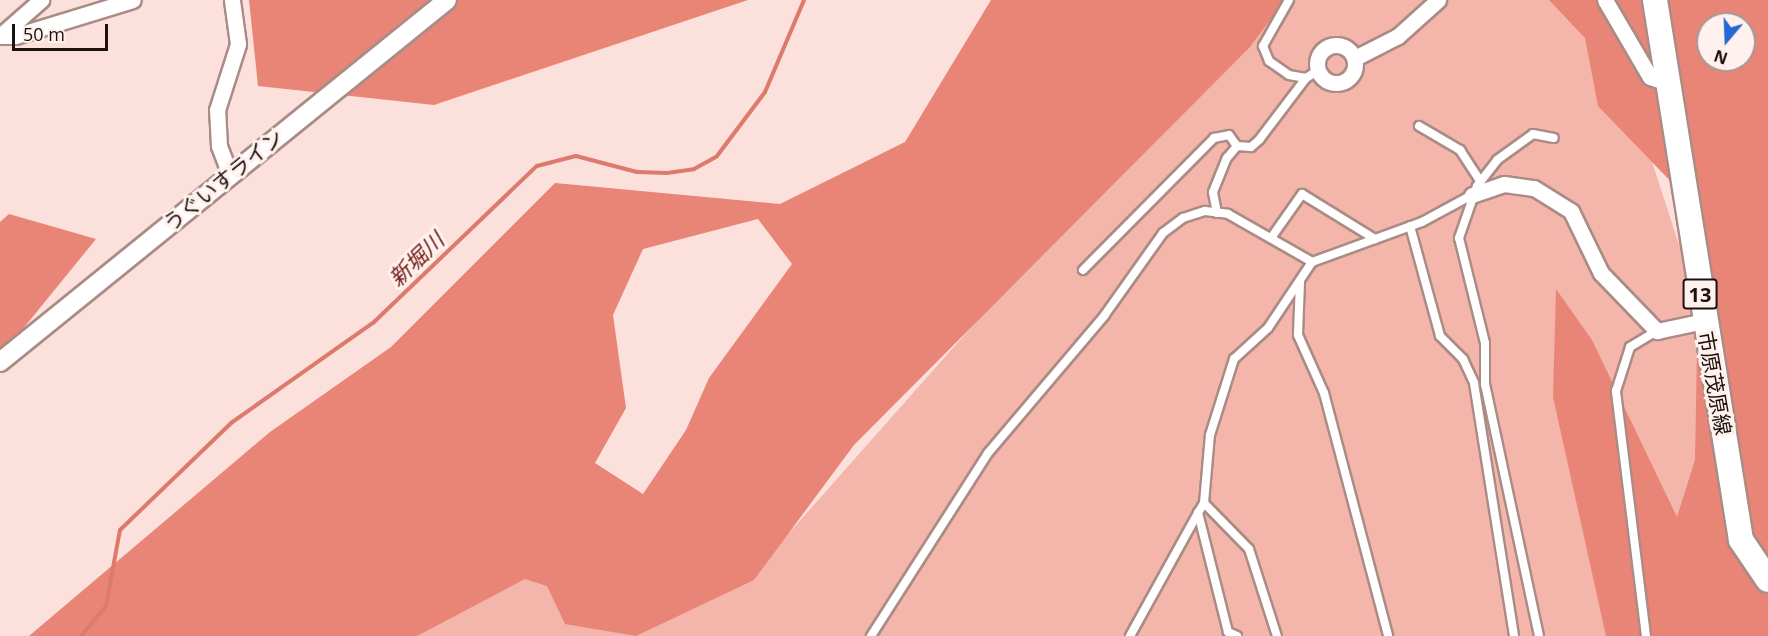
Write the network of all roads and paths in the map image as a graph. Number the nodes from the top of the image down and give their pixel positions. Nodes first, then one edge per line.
1 (41, 0) edge
2 (133, 0) edge
3 (232, 0) edge
4 (447, 0) edge
5 (1289, 0) edge
6 (1438, 0) edge
7 (1605, 0) edge
8 (1655, 0) edge
9 (1, 34) edge
10 (1355, 58) junction
11 (1312, 75) junction
12 (1672, 84) junction
13 (1419, 126) dead end
14 (1554, 138) dead end
15 (1237, 146) junction
16 (229, 172) junction
17 (1480, 181) junction
18 (1472, 195) junction
19 (1217, 213) junction
20 (1410, 226) junction
21 (1271, 238) junction
22 (1375, 239) junction
23 (1312, 262) junction
24 (1083, 270) dead end
25 (1300, 280) junction
26 (1704, 321) junction
27 (1658, 331) junction
28 (0, 362) edge
29 (1204, 503) junction
30 (1198, 513) junction
31 (1768, 580) edge
32 (870, 636) edge
33 (1130, 636) edge
34 (1237, 636) edge
35 (1277, 636) edge
36 (1388, 636) edge
37 (1514, 636) edge
38 (1539, 636) edge
39 (1646, 636) edge

1 - 9 street
2 - 9 street
3 - 16 street
4 - 16 street, うぐいすライン
5 - 11 lane
6 - 10 street
7 - 12 street
8 - 12 main road, 市原茂原線 / 13
10 - 11 street
10 - 11 street
11 - 15 lane
12 - 26 main road, 市原茂原線 / 13
13 - 17 lane
14 - 17 lane
15 - 19 lane
15 - 24 lane
16 - 28 street, うぐいすライン
17 - 18 lane
18 - 20 lane
18 - 27 street
18 - 38 lane
19 - 21 lane
19 - 32 lane
20 - 22 lane
20 - 37 lane
21 - 22 lane
21 - 23 lane
22 - 23 lane
23 - 25 lane
25 - 29 lane
25 - 36 lane
26 - 27 street
26 - 31 main road, 市原茂原線 / 13
27 - 39 lane
29 - 30 lane
29 - 35 lane
30 - 33 lane
30 - 34 lane

